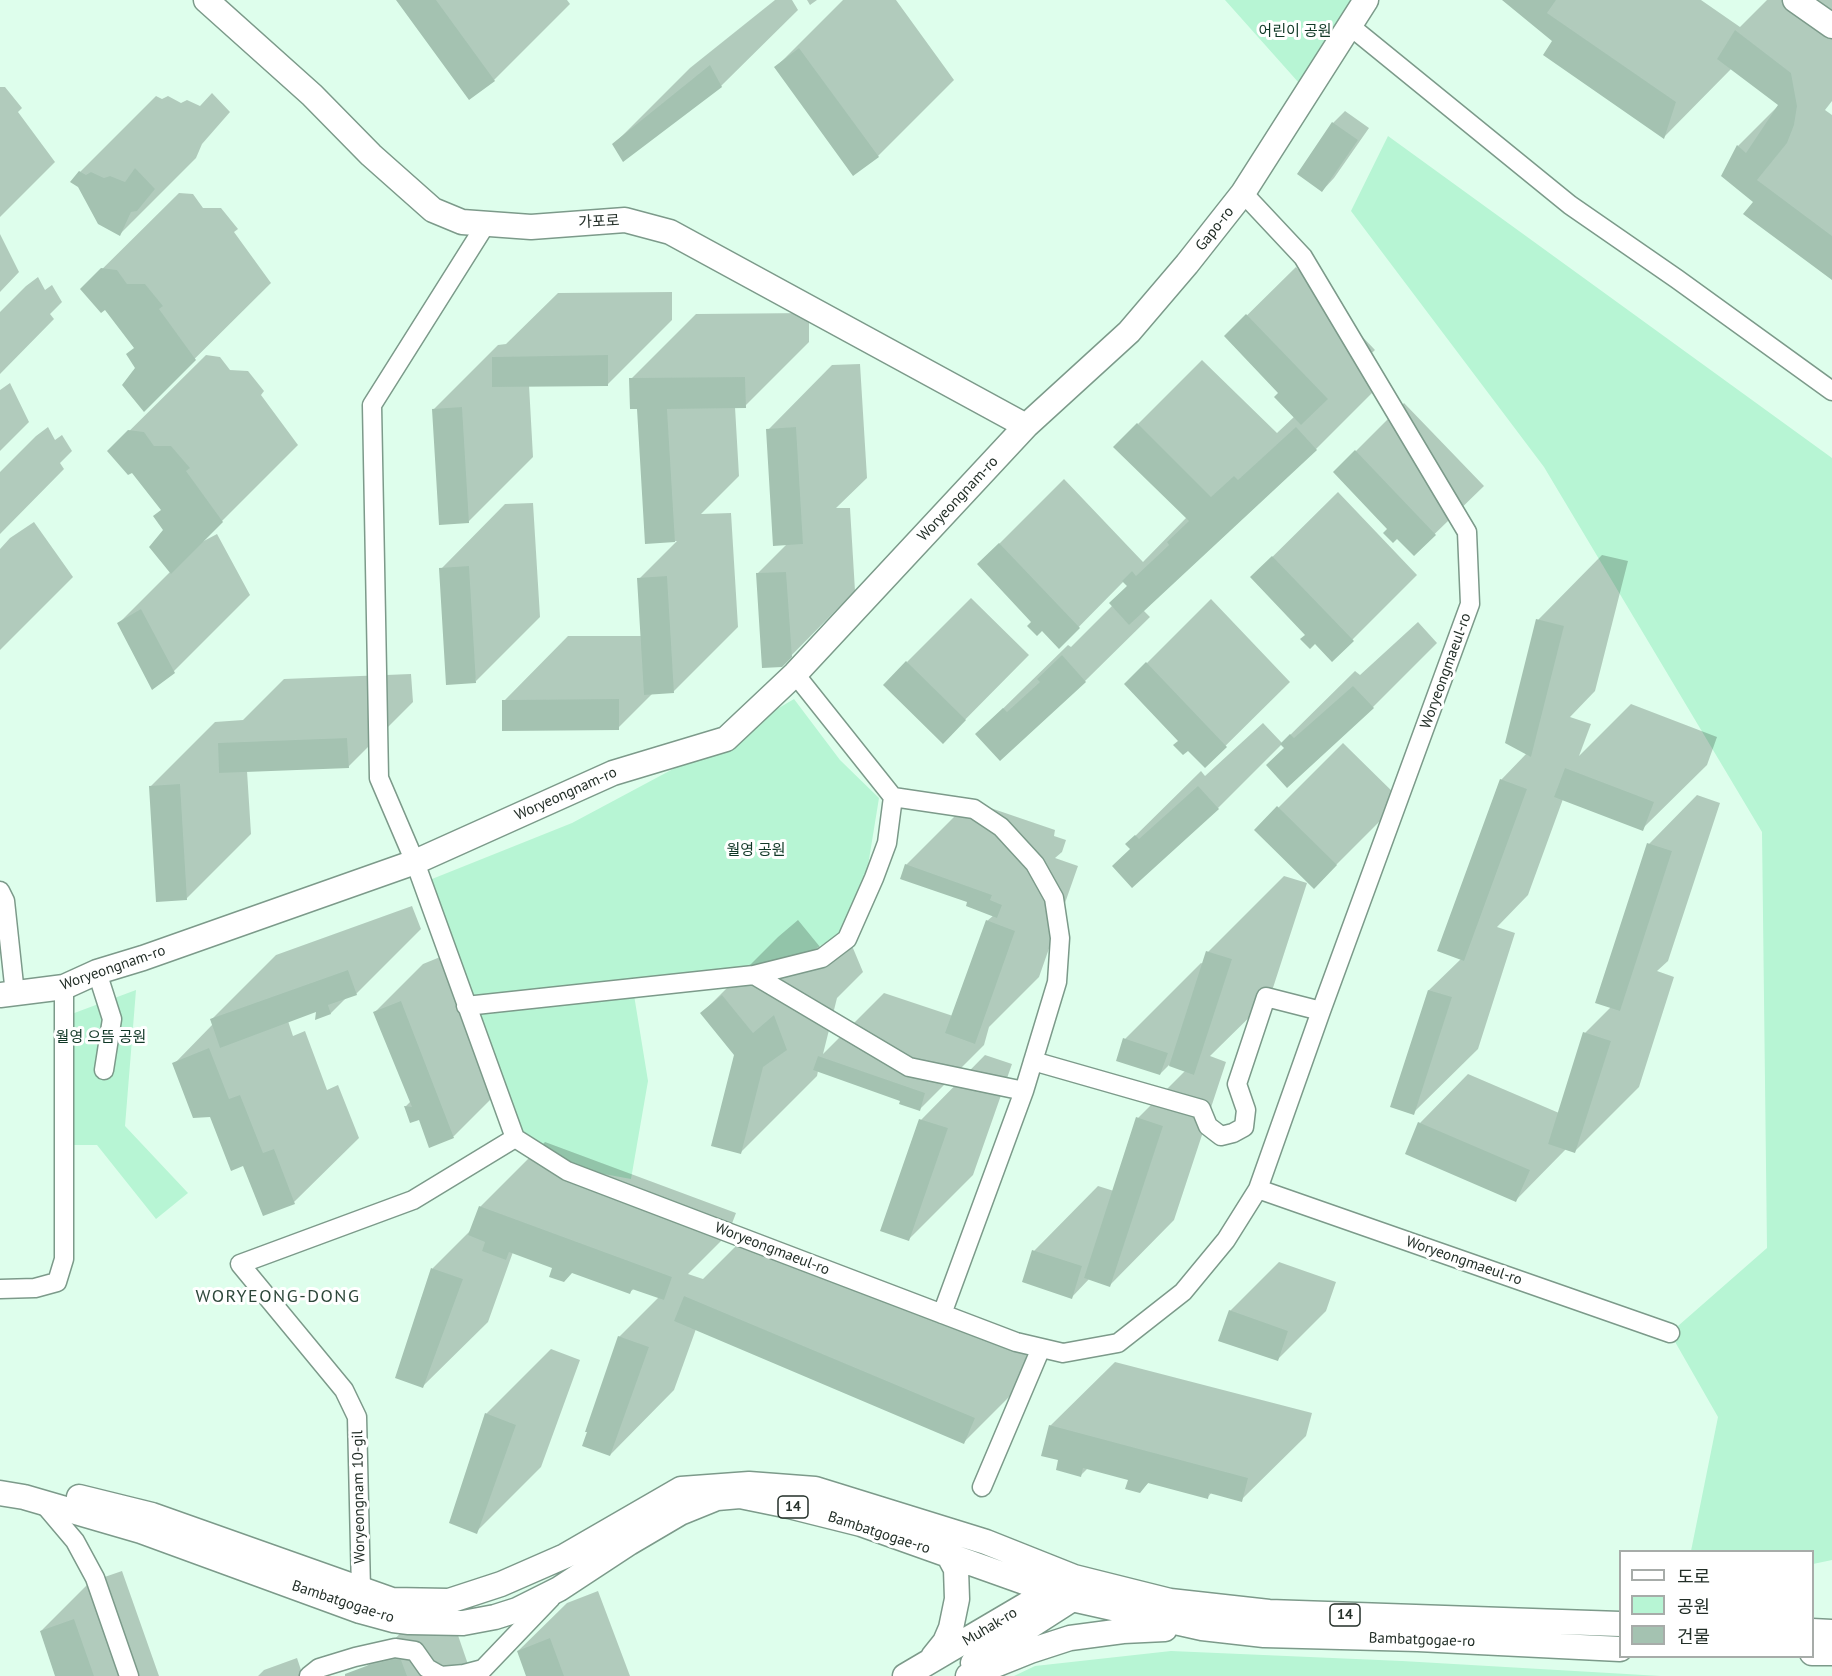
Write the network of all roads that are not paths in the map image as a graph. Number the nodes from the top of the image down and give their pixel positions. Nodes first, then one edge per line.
1 (206, 0) edge
2 (1366, 0) edge
3 (1795, 0) edge
4 (1350, 26) junction
5 (1832, 26) edge
6 (1243, 193) junction
7 (486, 224) junction
8 (1832, 391) edge
9 (1026, 426) junction
10 (795, 674) junction
11 (893, 797) junction
12 (415, 862) junction
13 (0, 891) edge
14 (97, 972) junction
15 (754, 975) junction
16 (63, 987) junction
17 (8, 994) edge
18 (466, 1006) junction
19 (1321, 1011) junction
20 (1033, 1061) junction
21 (104, 1070) dead end
22 (1024, 1091) junction
23 (515, 1138) junction
24 (1258, 1190) junction
25 (0, 1289) edge
26 (942, 1314) junction
27 (1670, 1333) dead end
28 (1041, 1348) junction
29 (0, 1481) edge
30 (982, 1487) dead end
31 (0, 1493) edge
32 (42, 1502) junction
33 (950, 1556) junction
34 (559, 1589) junction
35 (1065, 1589) junction
36 (361, 1590) junction
37 (1619, 1624) edge
38 (1202, 1628) junction
39 (1814, 1631) edge
40 (1832, 1632) edge
41 (1619, 1649) edge
42 (1814, 1653) edge
43 (1832, 1653) edge
44 (927, 1663) junction
45 (129, 1676) edge
46 (309, 1676) edge
47 (904, 1676) edge
48 (953, 1676) edge
49 (968, 1676) edge

1 - 7 main road, 가포로
2 - 4 main road, Gapo-ro
3 - 5 main road
4 - 6 main road, Gapo-ro
4 - 8 street
6 - 9 main road, Gapo-ro
6 - 19 street, Woryeongmaeul-ro
7 - 9 main road, 가포로
7 - 12 street
9 - 10 main road, Woryeongnam-ro
10 - 11 street
10 - 12 main road, Woryeongnam-ro
11 - 15 street
11 - 20 street
12 - 14 main road, Woryeongnam-ro
12 - 18 street
13 - 17 street
14 - 16 main road, Woryeongnam-ro
14 - 21 street
15 - 18 street
15 - 22 street
16 - 17 main road, Woryeongnam-ro
16 - 25 street
18 - 23 street
19 - 20 street
19 - 24 street, Woryeongmaeul-ro
20 - 22 street
22 - 26 street
23 - 26 street, Woryeongmaeul-ro
23 - 36 street, Woryeongnam 10-gil
24 - 27 street, Woryeongmaeul-ro
24 - 28 street, Woryeongmaeul-ro
26 - 28 street, Woryeongmaeul-ro
28 - 30 street
29 - 36 main road, Bambatgogae-ro / 14
31 - 32 main road, Bambatgogae-ro / 14
32 - 34 main road, Bambatgogae-ro / 14
32 - 45 street
33 - 34 main road, Bambatgogae-ro / 14
33 - 35 main road, Bambatgogae-ro / 14
33 - 44 main road
34 - 46 street
35 - 36 main road, Bambatgogae-ro / 14
35 - 37 main road, Bambatgogae-ro / 14
35 - 38 main road, Bambatgogae-ro / 14
35 - 44 main road, Muhak-ro
35 - 48 main road, Muhak-ro
38 - 41 main road, Bambatgogae-ro / 14
38 - 49 main road
39 - 40 main road
42 - 43 main road
44 - 47 main road, Muhak-ro

